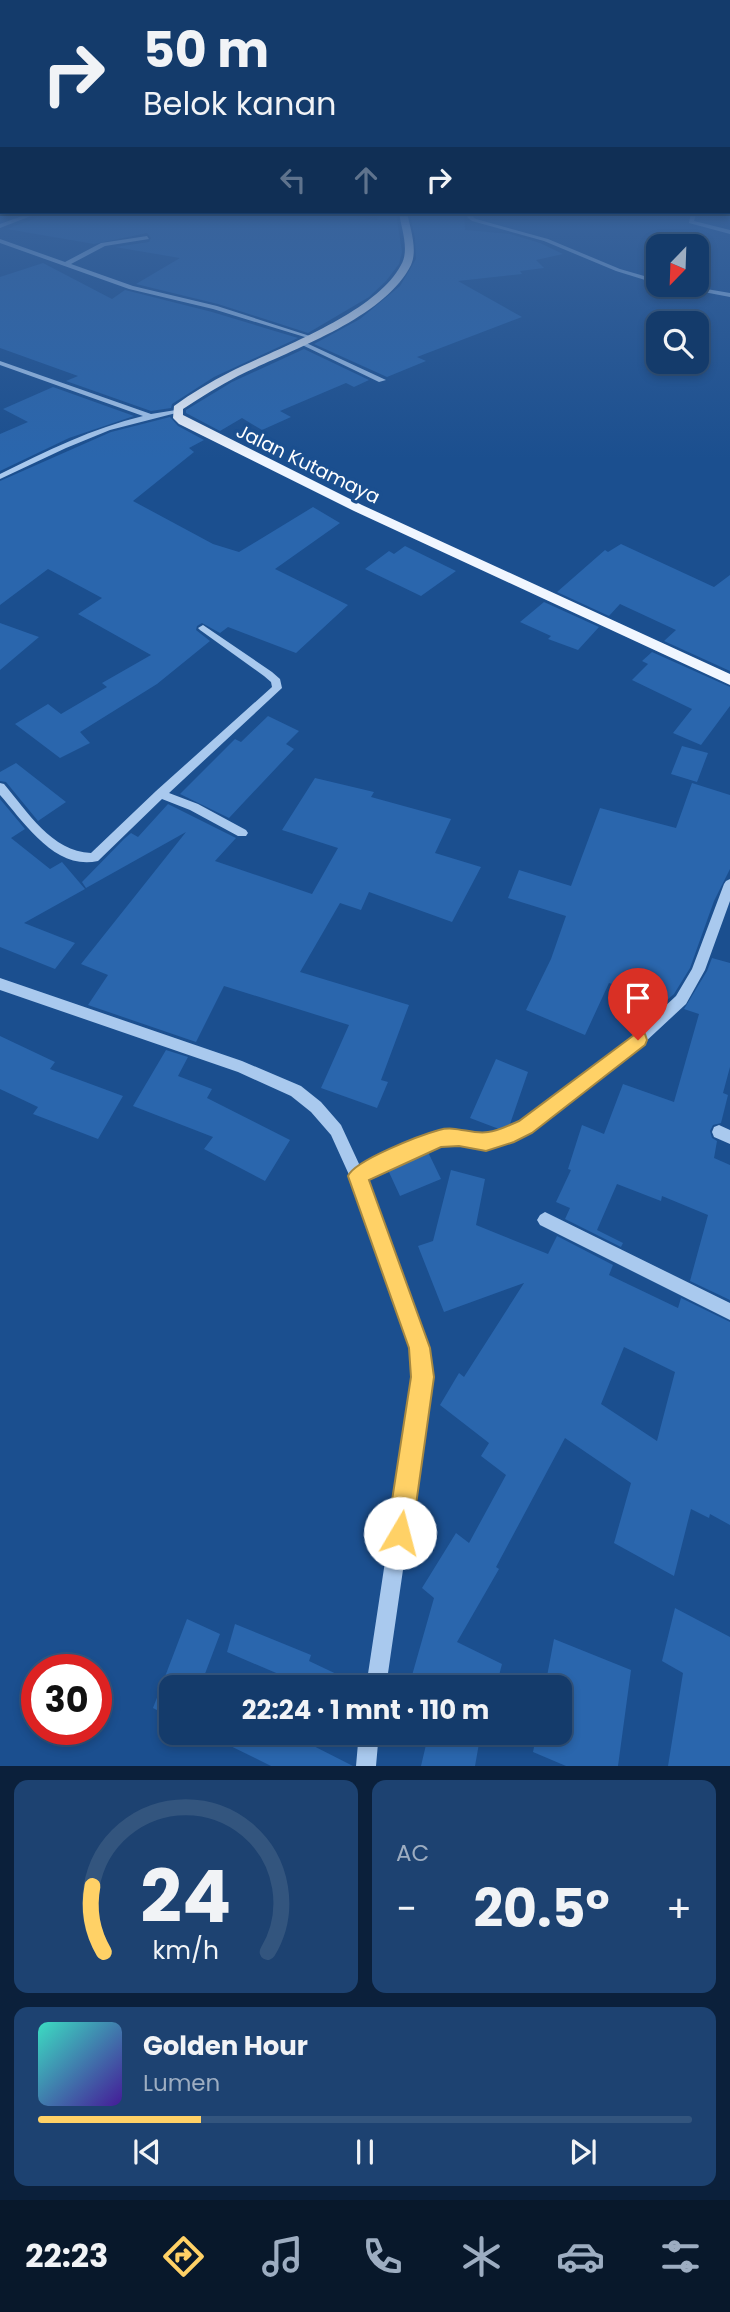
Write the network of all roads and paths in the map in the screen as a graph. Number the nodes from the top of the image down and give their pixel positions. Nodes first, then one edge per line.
1 (159, 294) edge
2 (379, 294) edge
3 (719, 295) joint
4 (730, 295) edge
5 (730, 300) edge
6 (305, 339) junction
7 (0, 363) edge
8 (382, 380) dead end
9 (176, 412) junction
10 (148, 415) junction
11 (0, 477) edge
12 (202, 628) dead end
13 (730, 680) edge
14 (0, 787) edge
15 (159, 794) junction
16 (242, 832) dead end
17 (730, 884) edge
18 (0, 984) edge
19 (358, 1176) junction
20 (545, 1220) dead end
21 (730, 1311) edge
22 (378, 1675) edge
23 (368, 1745) edge
24 (366, 1766) edge

1 - 6 street
2 - 6 main road
3 - 4 street
3 - 5 street
6 - 8 street
6 - 9 main road
7 - 10 street
9 - 10 street
9 - 13 main road, Jalan Kutamaya
10 - 11 street
12 - 15 street
14 - 15 street
15 - 16 street
17 - 19 street
18 - 19 street
19 - 22 street
20 - 21 street
23 - 24 street

